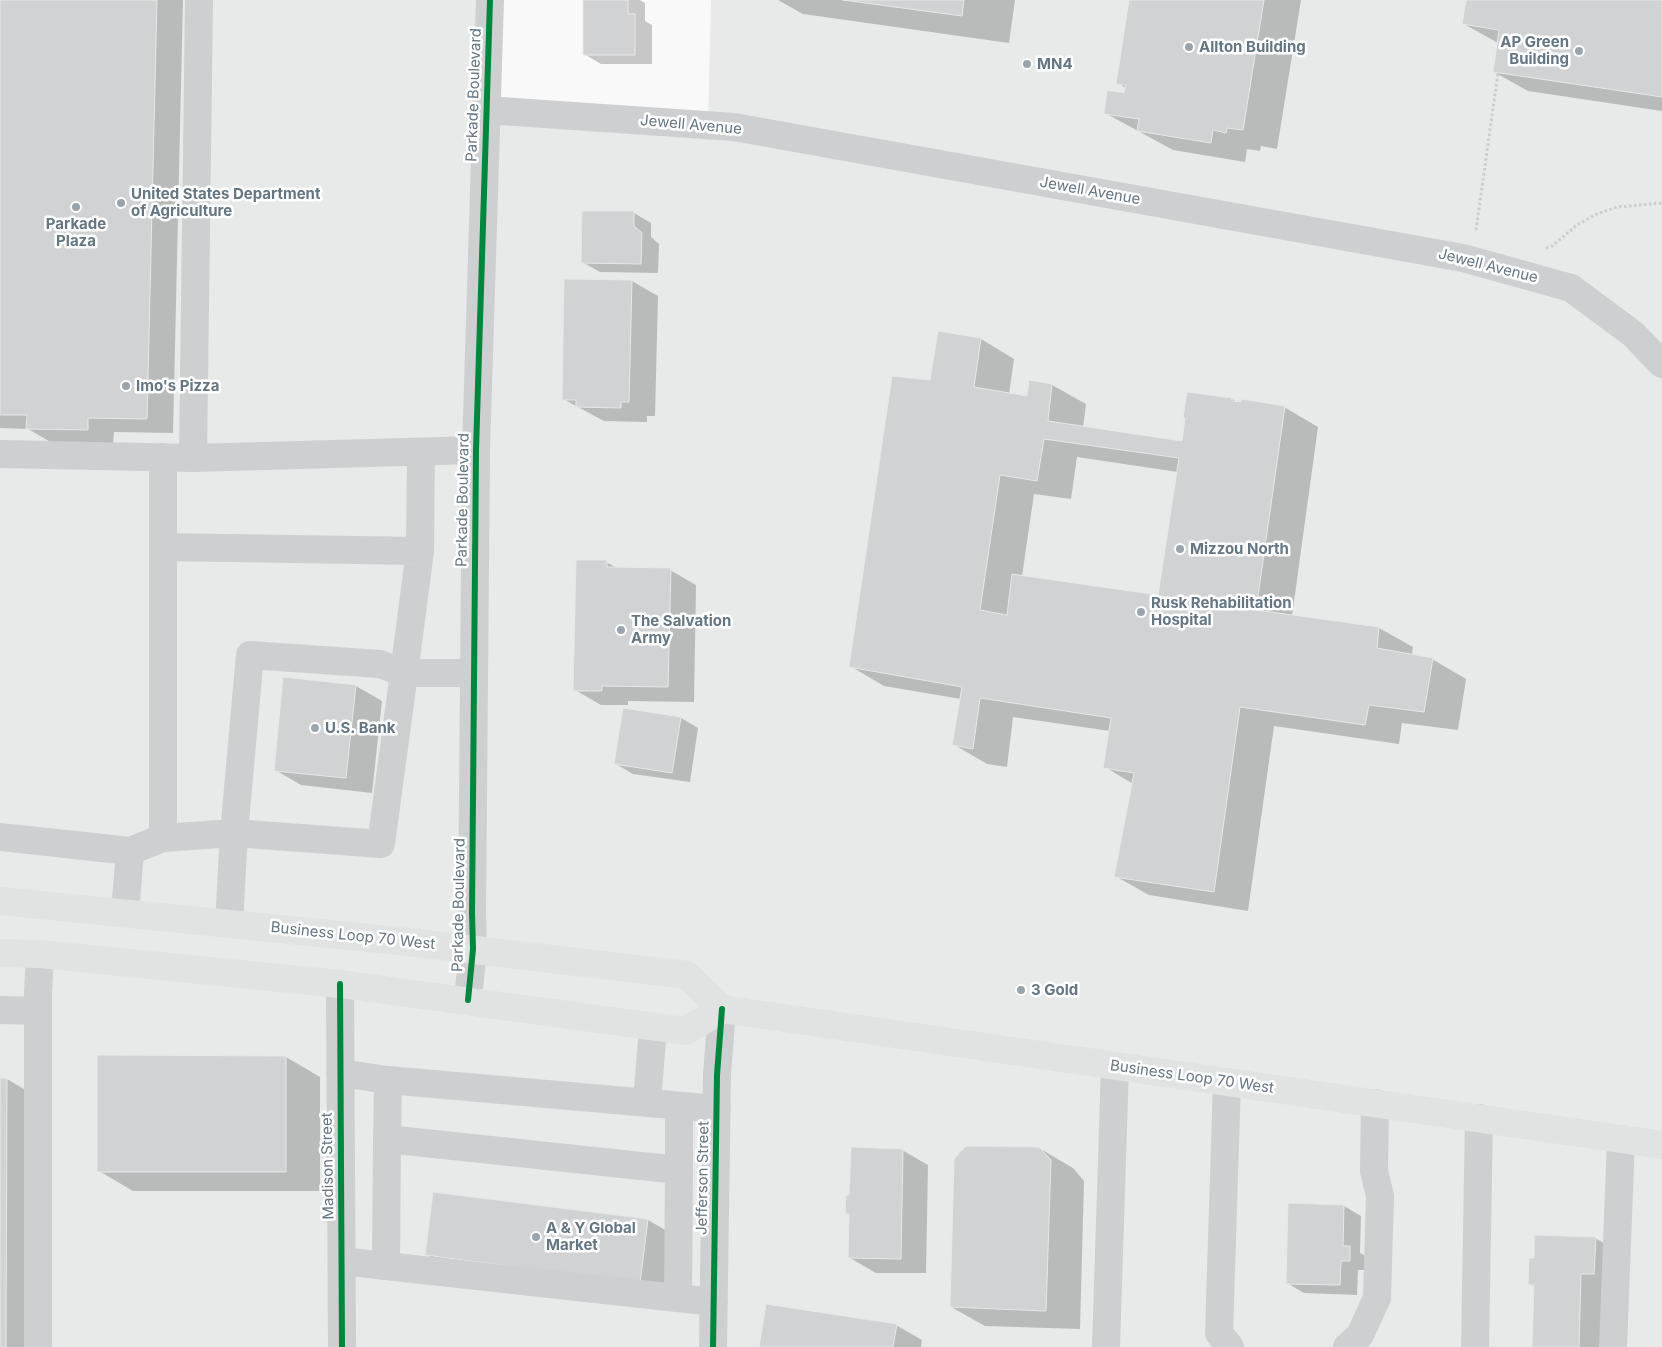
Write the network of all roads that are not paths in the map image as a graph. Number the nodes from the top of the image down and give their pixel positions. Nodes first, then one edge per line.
1 (199, 0) edge
2 (490, 0) edge
3 (486, 110) junction
4 (1662, 364) edge
5 (476, 450) junction
6 (421, 452) junction
7 (0, 454) edge
8 (164, 457) junction
9 (193, 458) junction
10 (164, 547) junction
11 (420, 551) junction
12 (404, 673) junction
13 (474, 673) junction
14 (234, 833) junction
15 (0, 837) edge
16 (163, 838) junction
17 (130, 851) junction
18 (0, 900) edge
19 (125, 913) junction
20 (229, 923) junction
21 (473, 949) junction
22 (0, 952) edge
23 (40, 954) junction
24 (340, 984) junction
25 (468, 1000) junction
26 (722, 1009) junction
27 (0, 1010) edge
28 (38, 1011) junction
29 (653, 1027) junction
30 (1115, 1066) junction
31 (340, 1073) junction
32 (388, 1080) junction
33 (1227, 1082) junction
34 (647, 1103) junction
35 (1375, 1103) junction
36 (679, 1106) junction
37 (717, 1109) junction
38 (1479, 1118) junction
39 (387, 1139) junction
40 (1621, 1139) junction
41 (1662, 1145) edge
42 (679, 1170) junction
43 (342, 1261) junction
44 (386, 1266) junction
45 (678, 1298) junction
46 (714, 1302) junction
47 (38, 1347) edge
48 (342, 1347) edge
49 (713, 1347) edge
50 (1106, 1347) edge
51 (1230, 1347) edge
52 (1347, 1347) edge
53 (1475, 1347) edge
54 (1614, 1347) edge

1 - 9 street
2 - 3 street, Parkade Boulevard
3 - 4 street, Jewell Avenue
3 - 5 street, Parkade Boulevard
5 - 6 street
5 - 13 street, Parkade Boulevard
6 - 9 street
6 - 11 street
7 - 8 street
8 - 9 street
8 - 10 street
10 - 11 street
10 - 16 street
11 - 12 street
12 - 13 street
12 - 14 street
12 - 14 street
13 - 21 street, Parkade Boulevard
14 - 16 street
14 - 20 street
15 - 17 street
16 - 17 street
17 - 19 street
18 - 19 main road, Business Loop 70 West
19 - 20 main road, Business Loop 70 West
20 - 21 main road, Business Loop 70 West
21 - 25 street, Parkade Boulevard
21 - 26 main road, Business Loop 70 West
22 - 23 main road
23 - 24 main road
23 - 28 street
24 - 25 main road
24 - 31 street, Madison Street
25 - 29 main road
26 - 29 main road
26 - 30 main road, Business Loop 70 West
26 - 37 street, Jefferson Street
27 - 28 street
28 - 47 street
29 - 34 street
30 - 33 main road, Business Loop 70 West
30 - 50 street
31 - 32 street
31 - 43 street, Madison Street
32 - 34 street
32 - 39 street
33 - 35 main road, Business Loop 70 West
33 - 51 street
34 - 36 street
35 - 38 main road, Business Loop 70 West
35 - 52 street
36 - 37 street
36 - 42 street
37 - 46 street, Jefferson Street
38 - 40 main road, Business Loop 70 West
38 - 53 street
39 - 42 street
39 - 44 street
40 - 41 main road, Business Loop 70 West
40 - 54 street
42 - 45 street
43 - 44 street
43 - 48 street, Madison Street
44 - 45 street
45 - 46 street
46 - 49 street, Jefferson Street

